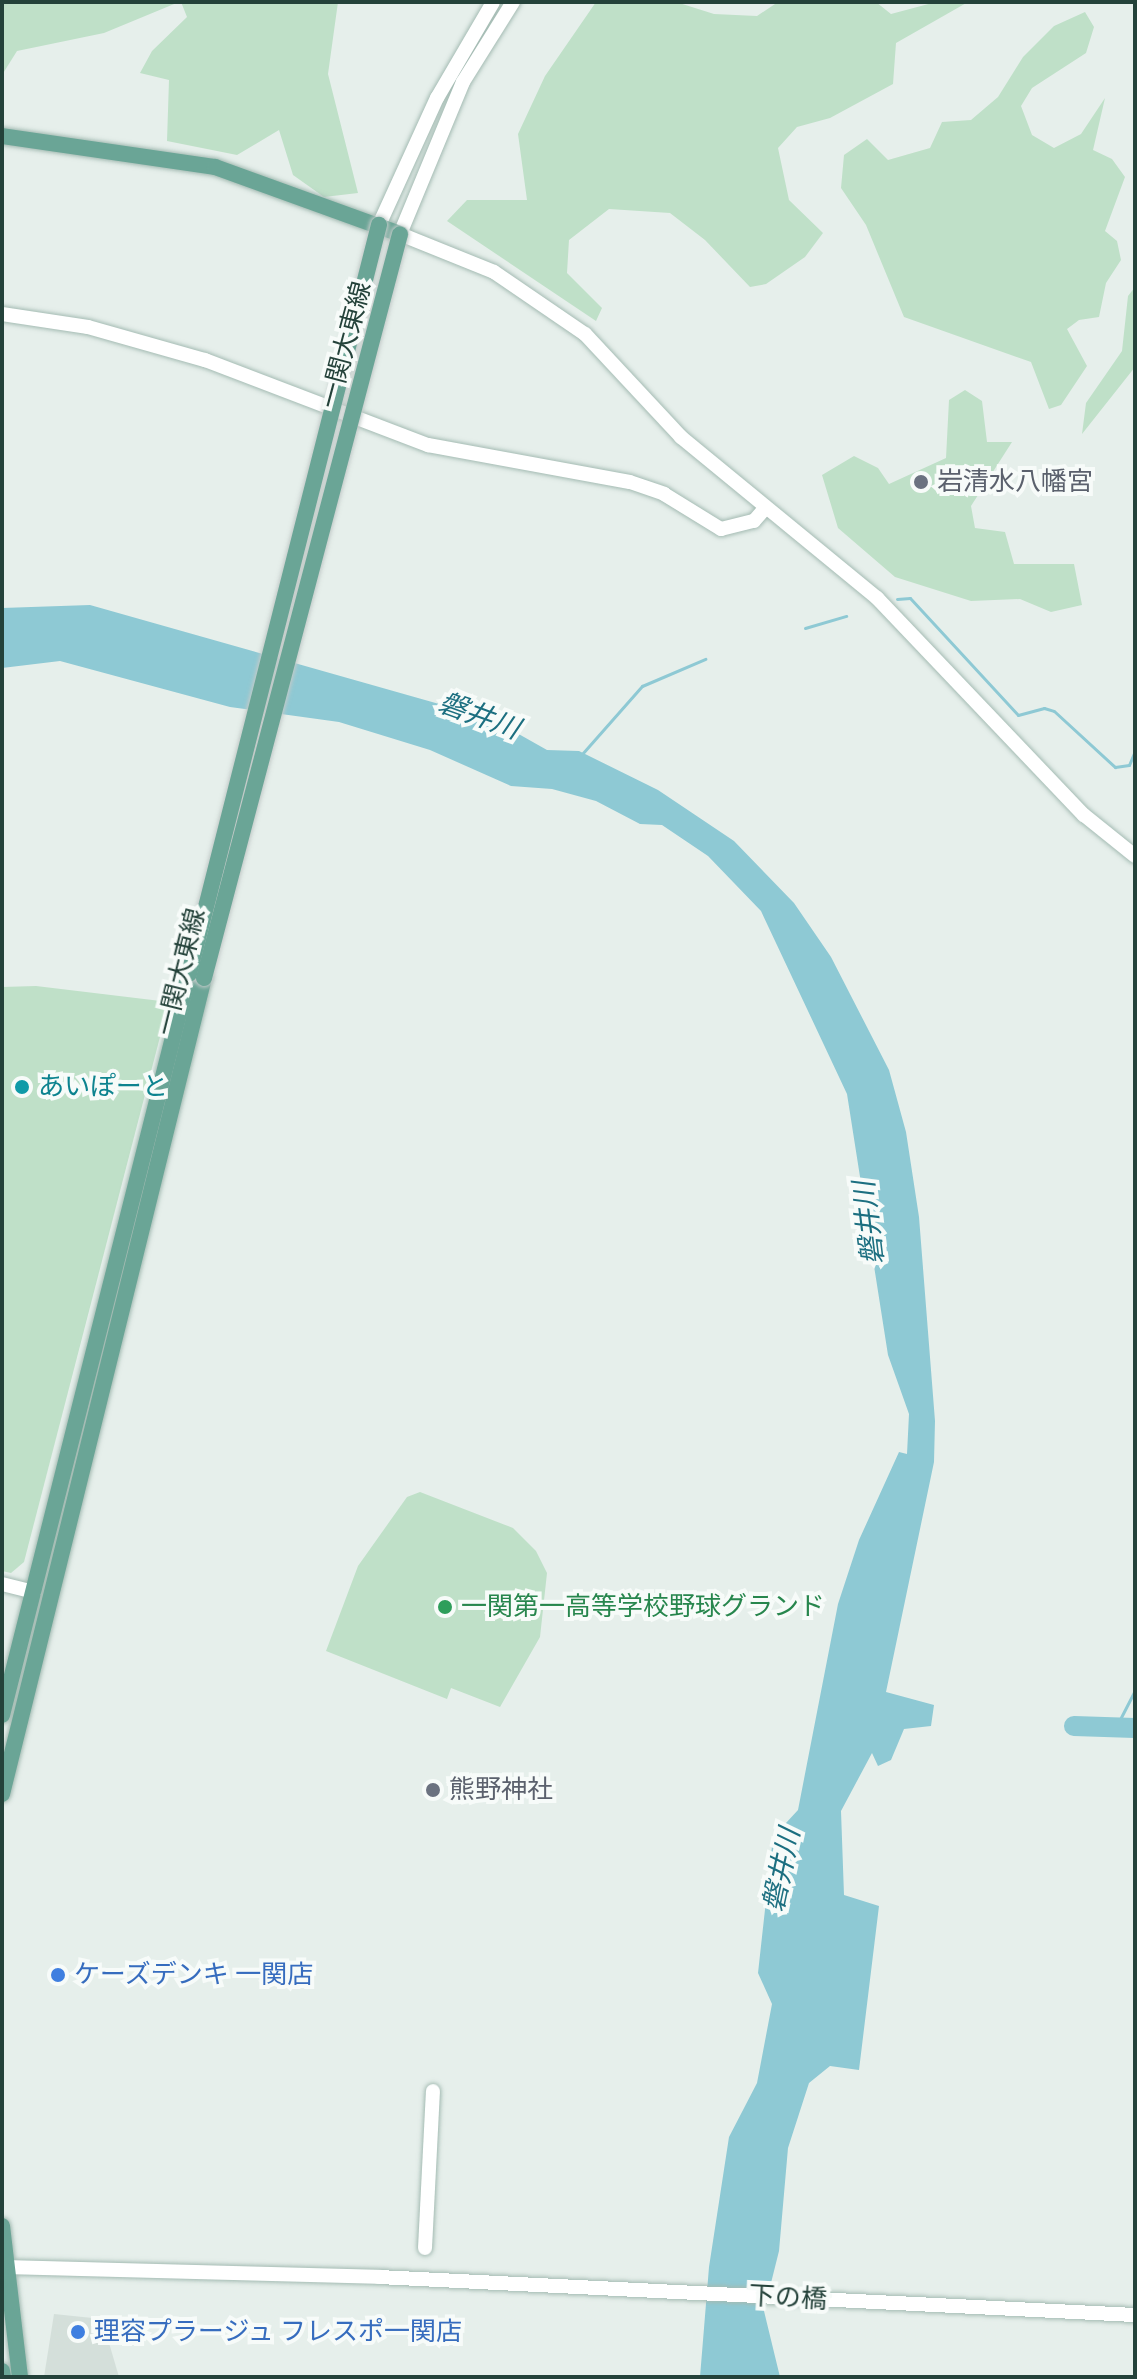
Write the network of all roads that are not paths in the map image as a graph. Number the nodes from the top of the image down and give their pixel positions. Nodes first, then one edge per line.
1 (493, 2) edge
2 (513, 2) edge
3 (2, 136) edge
4 (379, 225) junction
5 (400, 234) junction
6 (2, 314) edge
7 (766, 507) junction
8 (1135, 856) edge
9 (197, 976) junction
10 (2, 1584) edge
11 (34, 1592) junction
12 (2, 1715) edge
13 (2, 1794) edge
14 (433, 2091) dead end
15 (2, 2226) edge
16 (425, 2248) dead end
17 (5, 2268) edge
18 (1135, 2315) edge
19 (20, 2377) edge

1 - 4 street
2 - 5 street
3 - 4 main road
4 - 5 main road
4 - 9 main road, 一関大東線, bridge
5 - 7 street
5 - 9 main road, 一関大東線, bridge
6 - 7 street
7 - 8 street
9 - 11 main road, 一関大東線
9 - 13 main road, 一関大東線
10 - 11 street
11 - 12 main road, 一関大東線
14 - 16 street
15 - 17 main road
17 - 18 street, 下の橋
17 - 19 main road

